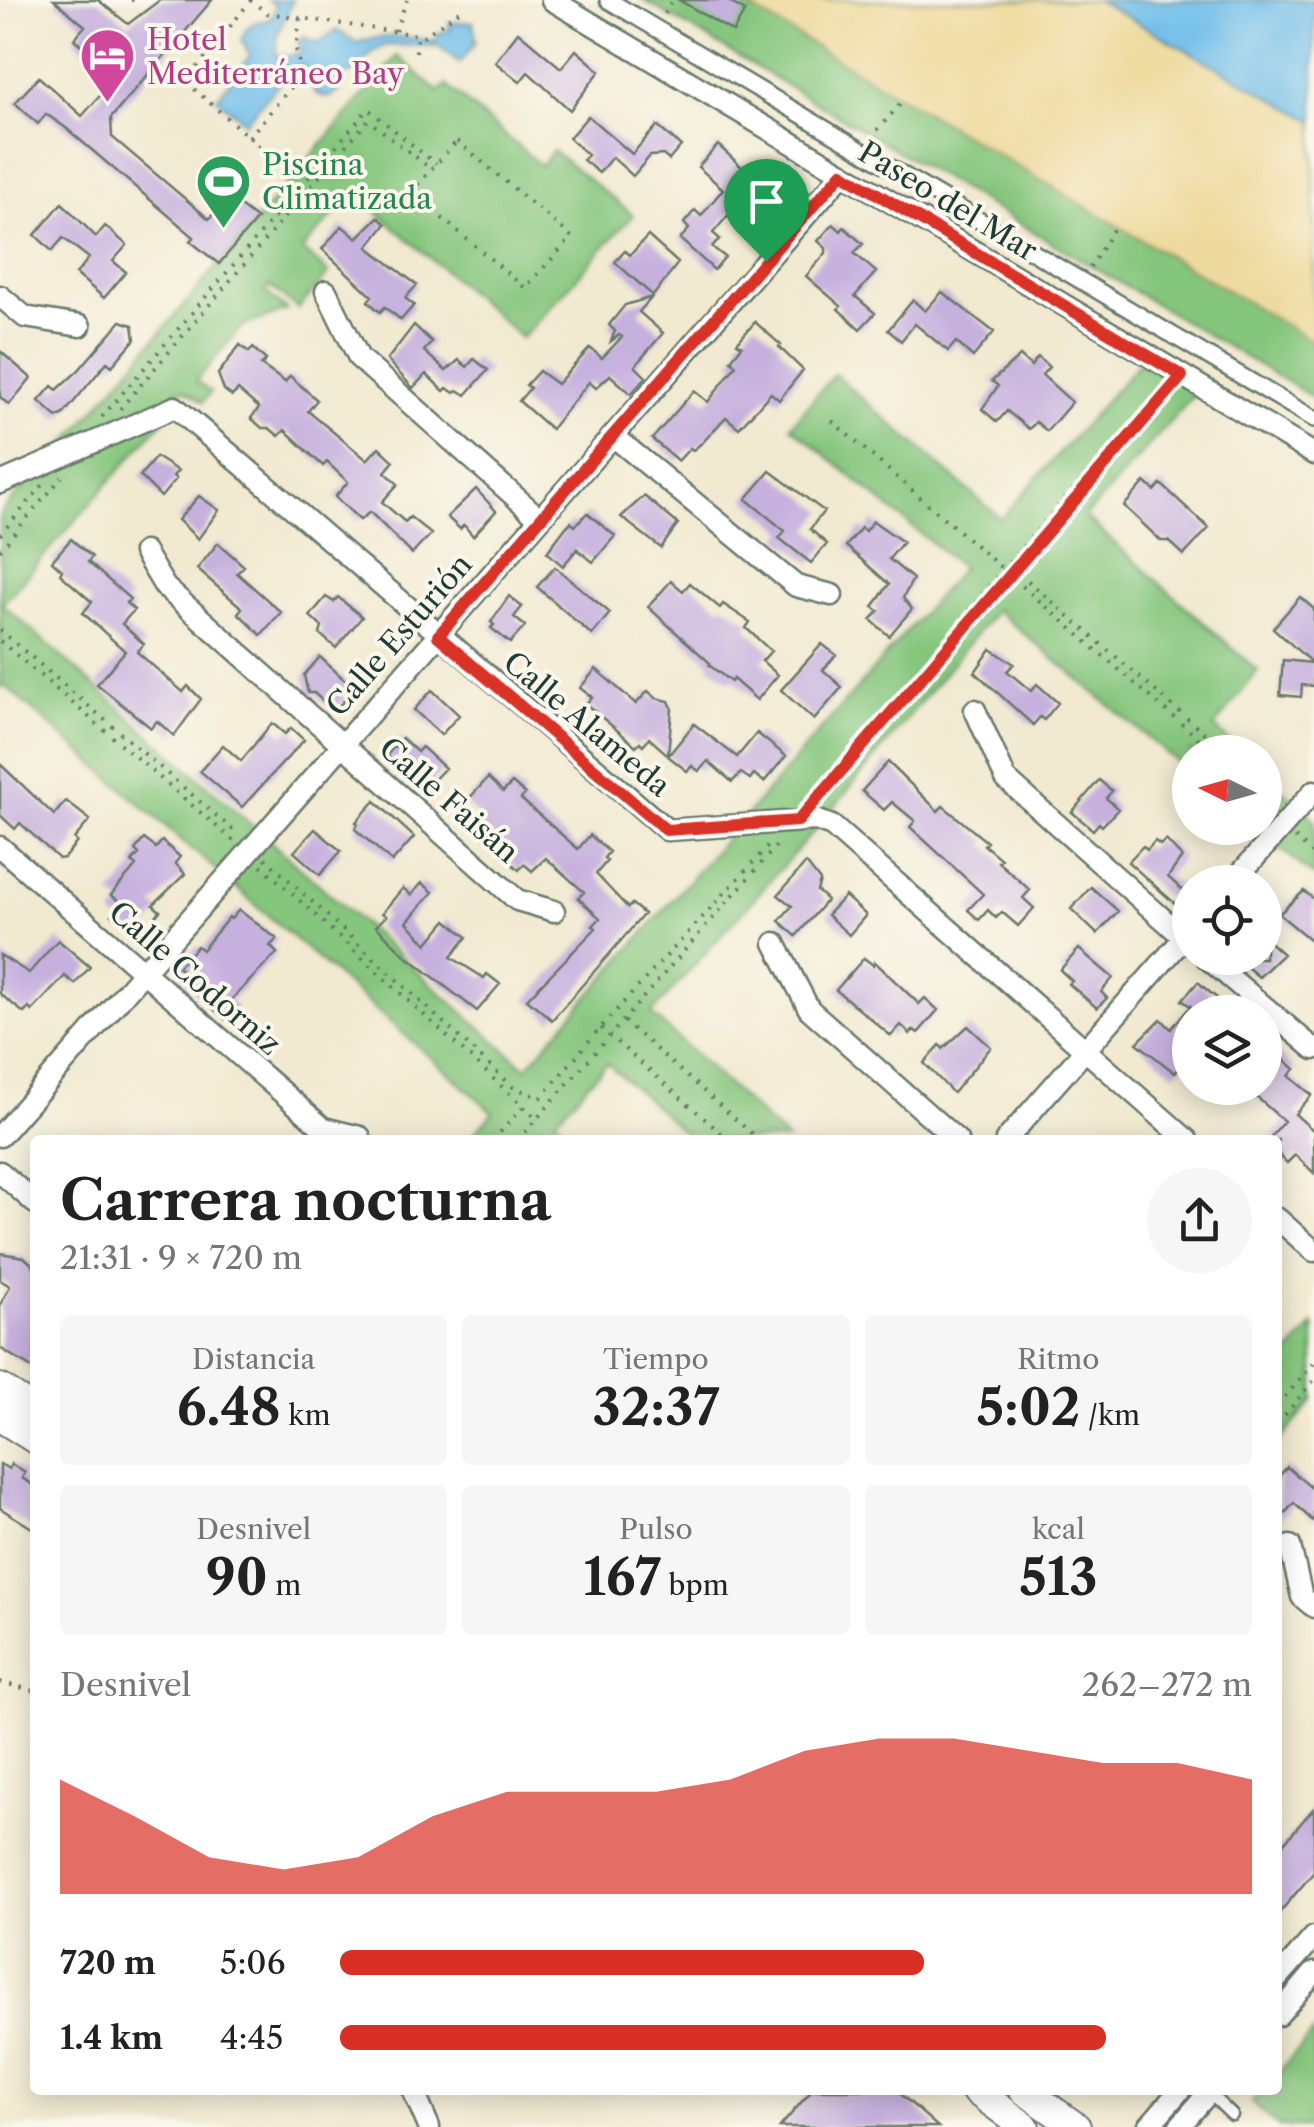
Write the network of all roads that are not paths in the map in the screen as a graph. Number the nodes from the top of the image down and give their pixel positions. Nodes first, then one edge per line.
1 (552, 0) edge
2 (608, 0) edge
3 (842, 173) junction
4 (326, 291) dead end
5 (0, 296) edge
6 (80, 326) dead end
7 (1314, 418) edge
8 (613, 436) junction
9 (1314, 454) edge
10 (0, 483) edge
11 (540, 519) junction
12 (144, 552) dead end
13 (832, 595) dead end
14 (438, 636) junction
15 (975, 710) dead end
16 (342, 746) junction
17 (1314, 791) edge
18 (0, 847) edge
19 (1248, 865) edge
20 (554, 911) dead end
21 (1172, 923) edge
22 (775, 943) dead end
23 (1172, 955) edge
24 (143, 973) junction
25 (1227, 975) edge
26 (1314, 1049) edge
27 (1085, 1050) junction
28 (352, 1135) edge
29 (950, 1135) edge
30 (1010, 1135) edge
31 (1182, 1135) edge
32 (0, 1136) edge
33 (0, 1172) edge
34 (30, 1199) edge
35 (1282, 1223) edge
36 (1314, 1252) edge
37 (0, 1388) edge
38 (30, 1408) edge
39 (0, 1417) edge
40 (30, 1436) edge
41 (1290, 1546) dead end
42 (1314, 1607) edge
43 (1314, 1936) edge
44 (1282, 1973) edge
45 (1314, 1973) edge
46 (1282, 2010) edge
47 (415, 2095) edge
48 (982, 2095) edge
49 (1031, 2095) edge
50 (1039, 2095) edge
51 (1176, 2095) edge
52 (1207, 2095) edge
53 (1213, 2095) edge
54 (1232, 2115) dead end
55 (1065, 2119) edge
56 (429, 2127) edge
57 (1025, 2127) edge
58 (1148, 2127) edge
59 (1179, 2127) edge

1 - 3 street, Paseo del Mar
2 - 7 street, Paseo del Mar
3 - 8 street, Calle Esturión
3 - 9 street, Paseo del Mar
4 - 11 street
5 - 6 street
8 - 11 street, Calle Esturión
8 - 13 street
10 - 14 street, Calle Alameda
11 - 14 street, Calle Esturión
12 - 16 street, Calle Faisán
14 - 16 street, Calle Esturión
14 - 27 street, Calle Alameda
15 - 21 street
16 - 20 street, Calle Faisán
16 - 24 street, Calle Esturión
17 - 19 street
18 - 24 street, Calle Codorniz
22 - 29 street
23 - 27 street
24 - 28 street, Calle Codorniz
24 - 32 street, Calle Esturión
25 - 26 street
27 - 30 street
27 - 31 street, Calle Alameda
33 - 34 street
35 - 36 street
37 - 38 street
39 - 40 street
41 - 42 street
43 - 44 street
45 - 46 street
47 - 56 street
48 - 57 street
49 - 55 street
50 - 55 street
51 - 58 street
52 - 59 street
53 - 54 lane

